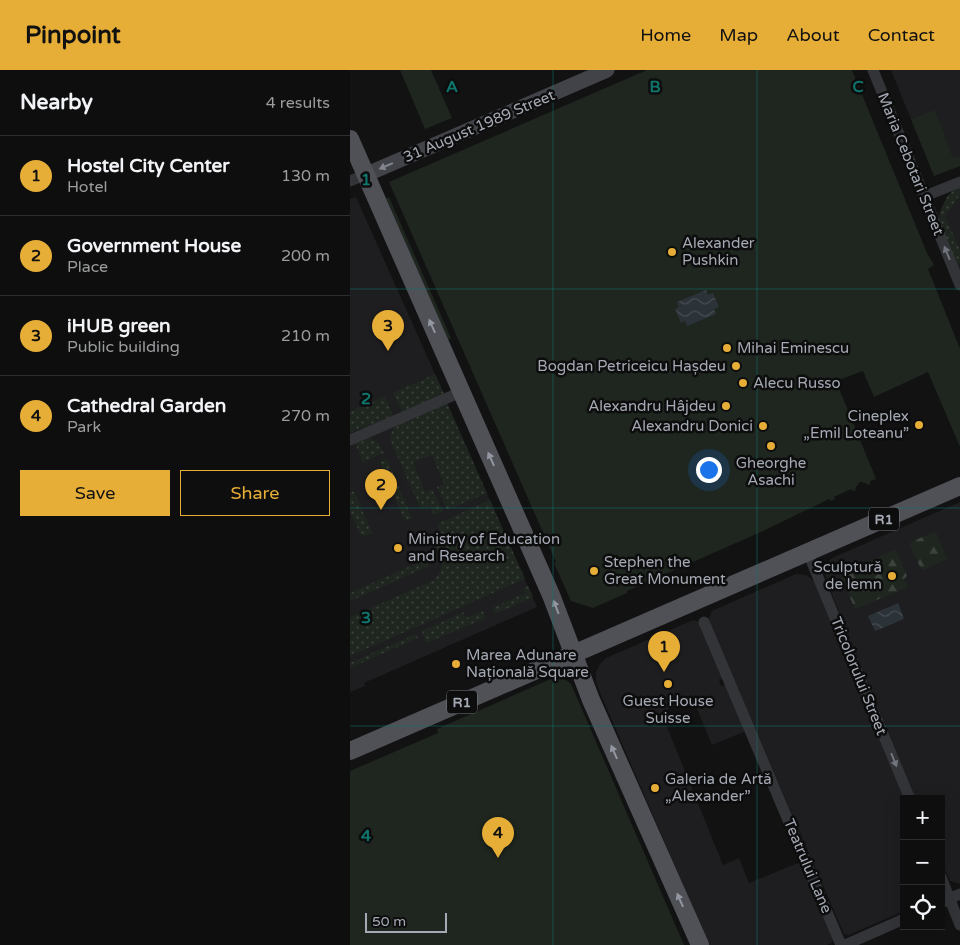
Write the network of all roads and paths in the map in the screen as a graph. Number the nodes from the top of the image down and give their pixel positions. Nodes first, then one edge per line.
1 (873, 70) edge
2 (599, 72) edge
3 (350, 139) edge
4 (358, 178) edge
5 (960, 182) edge
6 (925, 196) junction
7 (960, 285) edge
8 (462, 392) junction
9 (350, 440) edge
10 (960, 486) edge
11 (808, 553) junction
12 (704, 622) dead end
13 (574, 653) junction
14 (350, 751) edge
15 (908, 795) edge
16 (944, 885) edge
17 (950, 899) edge
18 (900, 921) edge
19 (960, 925) edge
20 (700, 945) edge
21 (843, 945) edge

1 - 6 street, Maria Cebotari Street
2 -> 4 street, 31 August 1989 Street
3 - 4 main road
8 -> 4 main road
5 - 6 street
7 -> 6 street, Maria Cebotari Street
8 - 9 street
13 -> 8 main road
10 - 11 main road, R1
11 - 13 main road, R1
11 -> 15 street, Tricolorului Street
12 - 21 street, Teatrului Lane
13 - 14 main road, R1
20 -> 13 main road
16 - 17 street
17 - 19 street
18 - 21 street

